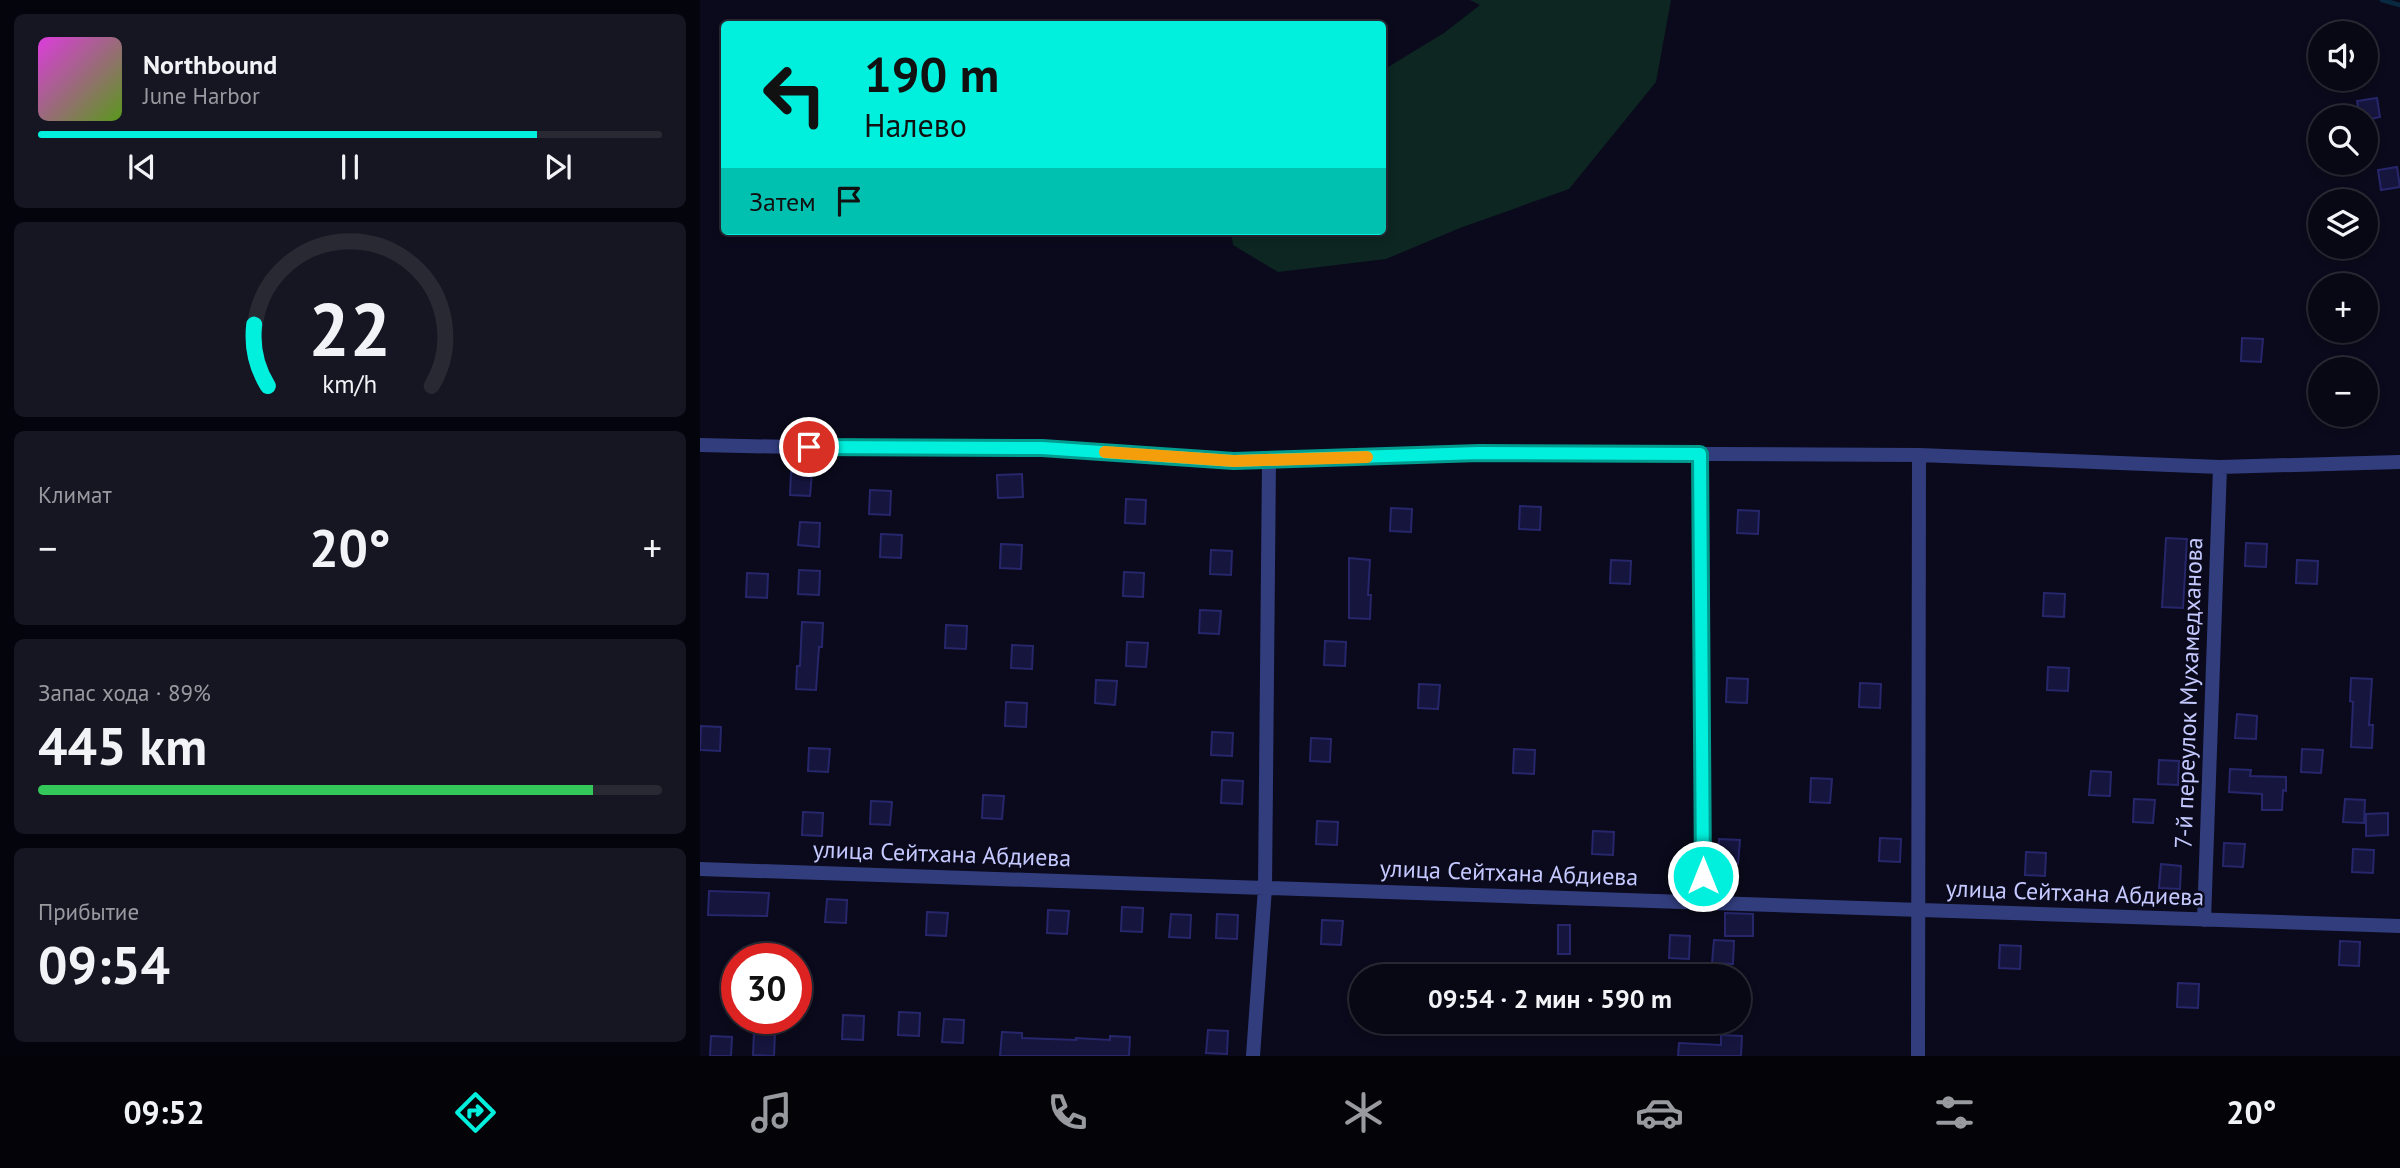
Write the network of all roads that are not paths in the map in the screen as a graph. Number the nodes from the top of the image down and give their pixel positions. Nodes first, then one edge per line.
1 (700, 444) edge
2 (1700, 454) junction
3 (1919, 455) junction
4 (1269, 460) junction
5 (2400, 462) edge
6 (2220, 467) junction
7 (700, 869) edge
8 (1265, 888) junction
9 (1703, 903) junction
10 (1918, 910) junction
11 (2204, 920) junction
12 (2400, 926) edge
13 (1253, 1056) edge
14 (1918, 1056) edge

1 - 4 street
2 - 3 street
2 - 4 street
2 - 9 street
3 - 6 street
3 - 10 street
4 - 8 street
5 - 6 street
6 - 11 street, 7-й переулок Мухамедханова
7 - 8 street, улица Сейтхана Абдиева
8 - 9 street, улица Сейтхана Абдиева
8 - 13 street
9 - 10 street, улица Сейтхана Абдиева
10 - 11 street, улица Сейтхана Абдиева
10 - 14 street
11 - 12 street, улица Сейтхана Абдиева

